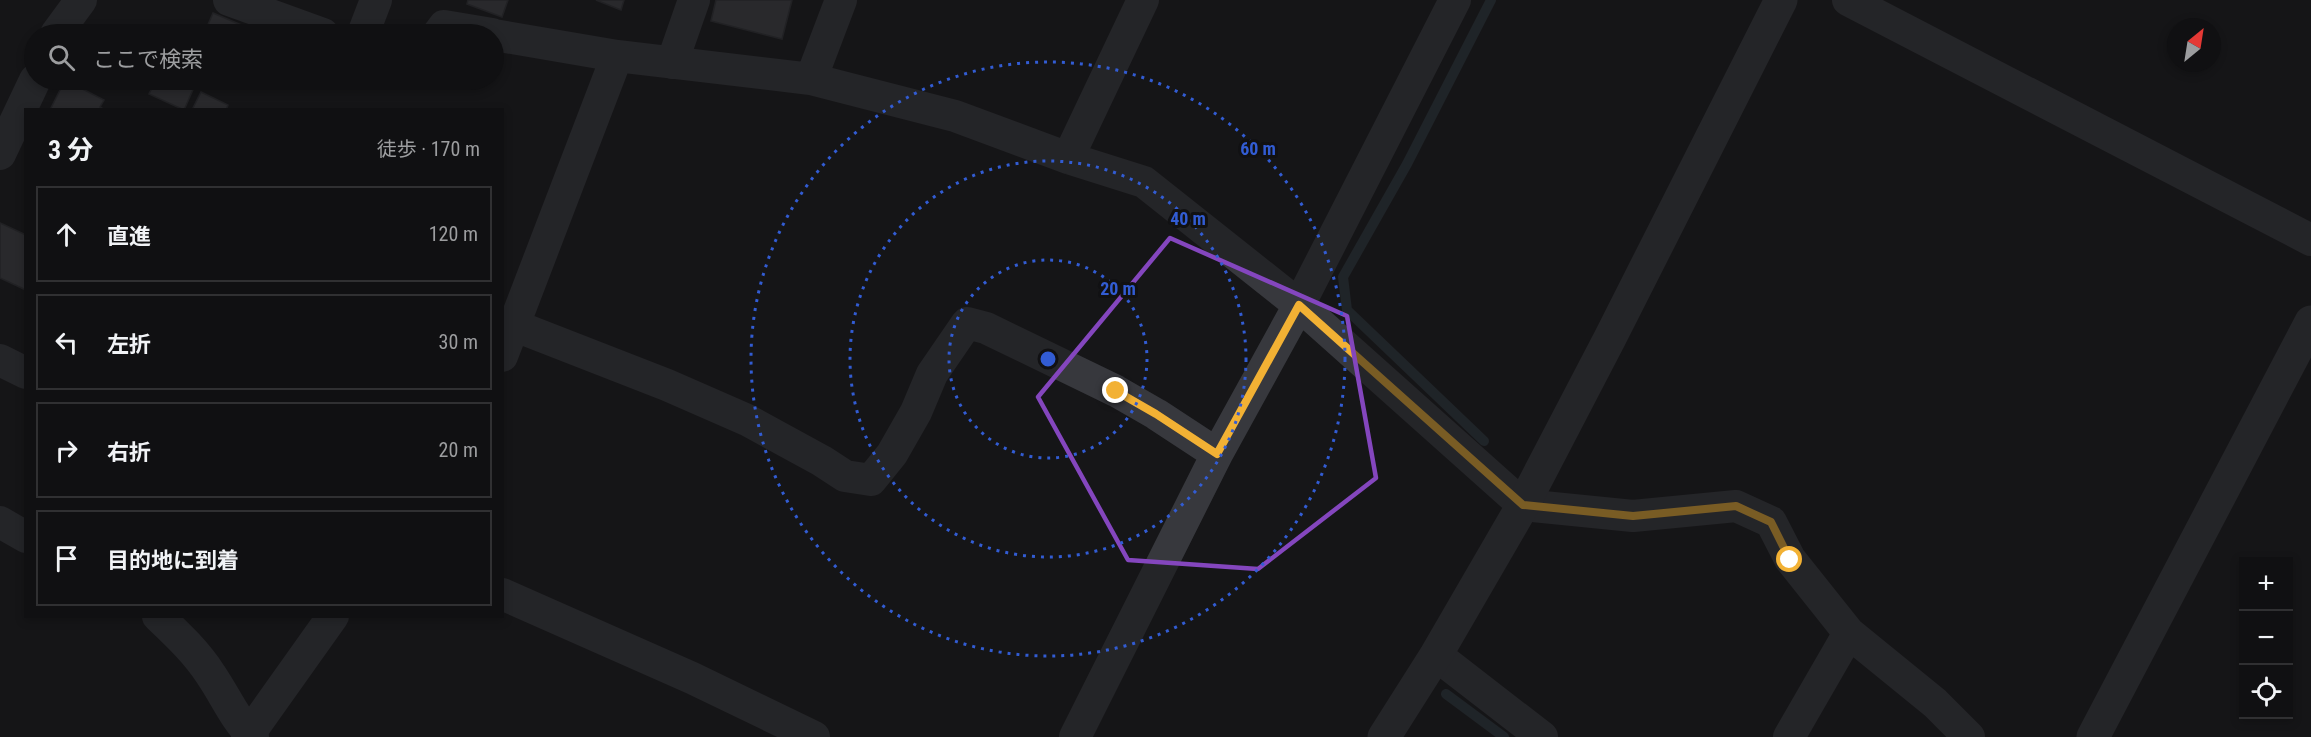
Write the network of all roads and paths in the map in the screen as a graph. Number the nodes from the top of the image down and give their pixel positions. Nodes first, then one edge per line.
1 (81, 0) edge
2 (229, 0) edge
3 (376, 0) edge
4 (694, 0) edge
5 (841, 0) edge
6 (1143, 0) edge
7 (1455, 0) edge
8 (1781, 0) edge
9 (1848, 0) edge
10 (63, 24) edge
11 (295, 24) edge
12 (367, 24) edge
13 (504, 37) edge
14 (617, 56) junction
15 (672, 63) junction
16 (811, 79) junction
17 (30, 90) edge
18 (0, 154) edge
19 (1068, 158) junction
20 (2311, 240) edge
21 (1299, 305) junction
22 (2311, 322) edge
23 (513, 325) junction
24 (504, 350) edge
25 (0, 360) edge
26 (24, 372) edge
27 (1217, 454) junction
28 (1523, 505) junction
29 (0, 522) edge
30 (24, 536) edge
31 (504, 595) edge
32 (160, 618) edge
33 (332, 618) edge
34 (1849, 633) junction
35 (1436, 655) junction
36 (250, 736) edge
37 (814, 737) edge
38 (1075, 737) edge
39 (1384, 737) edge
40 (1542, 737) edge
41 (1789, 737) edge
42 (1969, 737) edge
43 (2093, 737) edge

1 - 10 street
2 - 11 street
3 - 12 street
4 - 15 street
5 - 16 street
6 - 19 street
7 - 21 street
8 - 28 street
9 - 20 street
13 - 14 street
14 - 15 street
14 - 23 street
15 - 16 street
16 - 19 street
17 - 18 street
19 - 21 street
21 - 27 street
21 - 28 street
22 - 43 street
23 - 24 street
23 - 27 street
25 - 26 street
27 - 38 street
28 - 34 street
28 - 35 street
29 - 30 street
31 - 37 street
32 - 36 street
33 - 36 street
34 - 41 street
34 - 42 street
35 - 39 street
35 - 40 street

